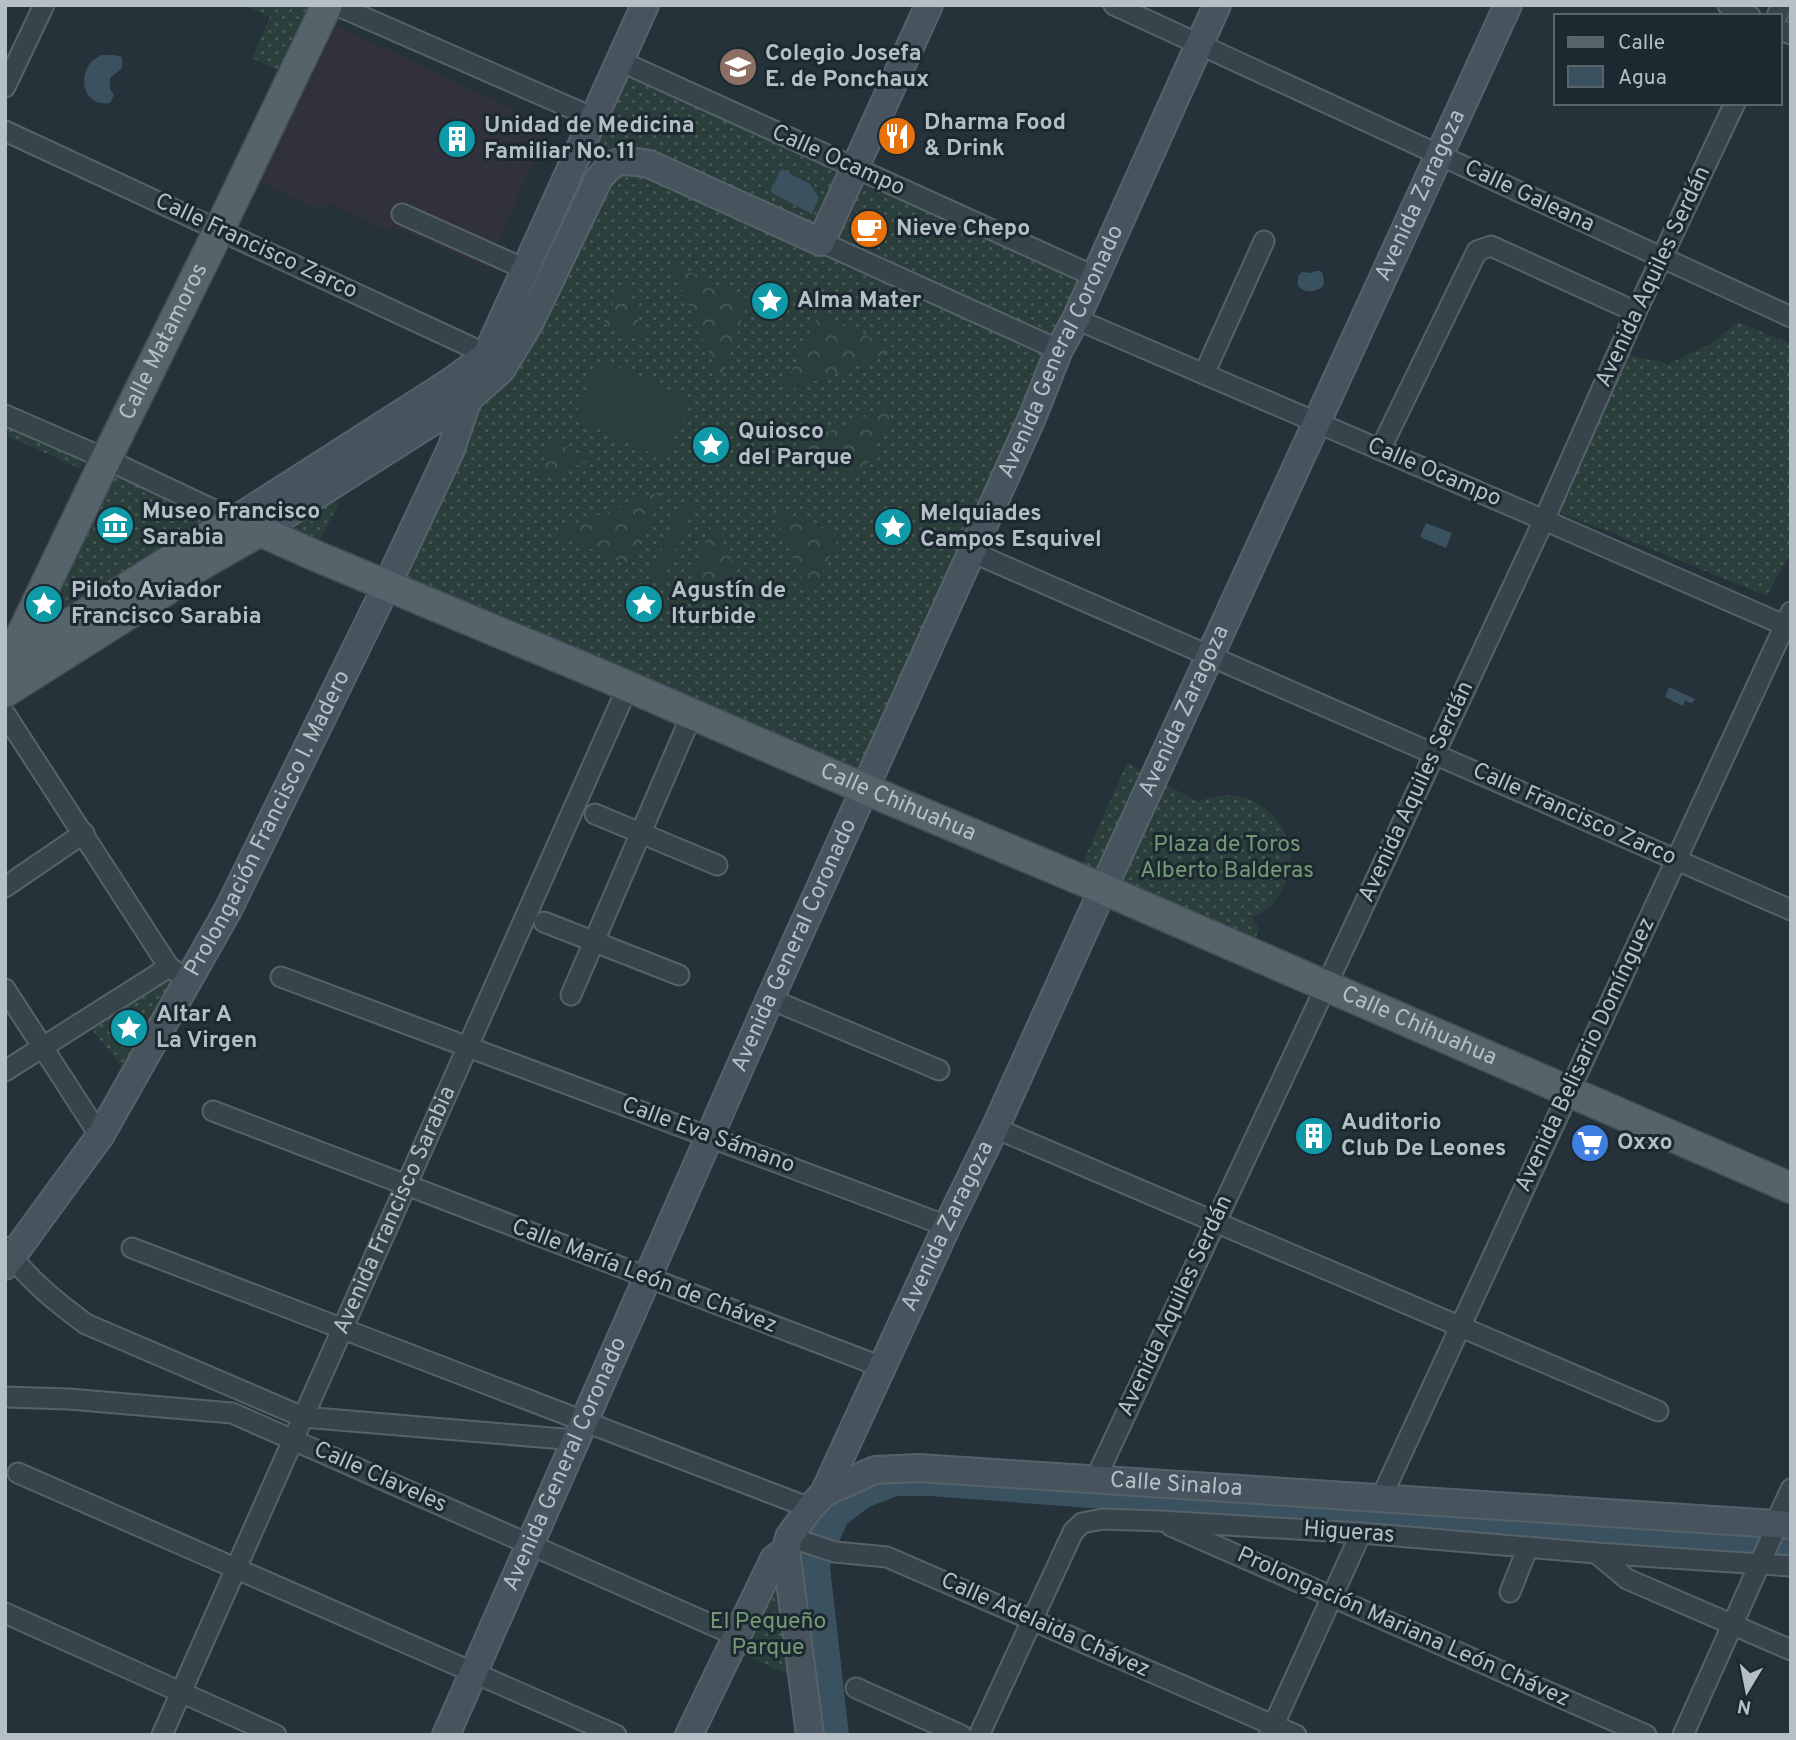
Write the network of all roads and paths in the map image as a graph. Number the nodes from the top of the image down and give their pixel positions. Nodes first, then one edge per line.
1 (44, 5) edge
2 (327, 5) edge
3 (336, 5) edge
4 (645, 5) edge
5 (929, 5) edge
6 (1114, 5) edge
7 (1217, 5) edge
8 (1508, 5) edge
9 (1728, 5) edge
10 (1746, 14) edge
11 (1200, 44) junction
12 (620, 61) junction
13 (5, 87) edge
14 (1734, 105) edge
15 (594, 118) junction
16 (5, 131) edge
17 (1439, 156) junction
18 (855, 168) junction
19 (402, 214) dead end
20 (219, 230) junction
21 (1264, 241) dead end
22 (821, 242) junction
23 (1662, 258) junction
24 (525, 269) junction
25 (1096, 276) junction
26 (1636, 312) junction
27 (1791, 317) edge
28 (1076, 319) junction
29 (1059, 350) junction
30 (494, 363) junction
31 (1203, 374) junction
32 (468, 398) junction
33 (5, 415) edge
34 (1317, 424) junction
35 (1380, 450) junction
36 (106, 460) junction
37 (1544, 520) junction
38 (247, 525) junction
39 (304, 551) junction
40 (972, 552) junction
41 (192, 570) junction
42 (387, 586) junction
43 (1789, 622) edge
44 (1210, 656) junction
45 (6, 669) edge
46 (628, 686) junction
47 (5, 692) edge
48 (5, 714) edge
49 (692, 714) junction
50 (1435, 754) junction
51 (865, 789) junction
52 (596, 814) dead end
53 (83, 833) junction
54 (640, 833) junction
55 (1676, 860) junction
56 (717, 865) dead end
57 (5, 887) edge
58 (1103, 889) junction
59 (1791, 910) edge
60 (544, 922) dead end
61 (593, 942) junction
62 (179, 973) junction
63 (678, 975) dead end
64 (281, 977) dead end
65 (1326, 986) junction
66 (5, 989) edge
67 (571, 995) dead end
68 (770, 999) junction
69 (468, 1047) junction
70 (42, 1048) junction
71 (939, 1070) dead end
72 (5, 1071) edge
73 (1569, 1092) junction
74 (213, 1111) dead end
75 (995, 1129) junction
76 (100, 1136) junction
77 (709, 1137) junction
78 (406, 1186) junction
79 (1791, 1188) edge
80 (1216, 1222) junction
81 (947, 1226) junction
82 (132, 1248) dead end
83 (8, 1256) edge
84 (647, 1278) junction
85 (1460, 1327) junction
86 (342, 1329) junction
87 (882, 1367) junction
88 (5, 1397) edge
89 (1658, 1411) dead end
90 (303, 1417) junction
91 (580, 1430) junction
92 (293, 1440) junction
93 (18, 1473) dead end
94 (1095, 1480) junction
95 (1791, 1489) edge
96 (1381, 1499) junction
97 (817, 1500) junction
98 (1160, 1521) junction
99 (1780, 1527) edge
100 (1361, 1533) junction
101 (791, 1543) junction
102 (530, 1544) junction
103 (1528, 1547) junction
104 (1596, 1553) junction
105 (1762, 1560) junction
106 (1791, 1566) edge
107 (236, 1568) junction
108 (1510, 1592) dead end
109 (1332, 1597) junction
110 (5, 1613) edge
111 (1032, 1620) junction
112 (1732, 1625) junction
113 (737, 1636) junction
114 (1791, 1650) edge
115 (473, 1672) junction
116 (856, 1688) dead end
117 (181, 1692) junction
118 (1271, 1730) edge
119 (162, 1735) edge
120 (276, 1735) edge
121 (446, 1735) edge
122 (616, 1735) edge
123 (689, 1735) edge
124 (810, 1735) edge
125 (961, 1735) edge
126 (979, 1735) edge
127 (1296, 1735) edge
128 (1646, 1735) edge
129 (1683, 1735) edge

1 - 13 street
2 - 20 main road, Calle Matamoros
3 - 15 street
4 - 12 street
5 - 18 street
6 - 11 street, Calle Galeana
7 - 11 street, Avenida General Coronado
8 - 17 street, Avenida Zaragoza
9 - 10 street
11 - 17 street, Calle Galeana
11 - 25 street, Avenida General Coronado
12 - 15 street
12 - 18 street, Calle Ocampo
14 - 23 street, Avenida Aquiles Serdán
15 - 24 street
16 - 20 street, Calle Francisco Zarco
17 - 23 street, Calle Galeana
17 - 34 street, Avenida Zaragoza
18 - 22 street
18 - 25 street, Calle Ocampo
19 - 24 street
20 - 30 street, Calle Francisco Zarco
20 - 36 main road, Calle Matamoros
21 - 31 street
22 - 29 street
22 - 30 street
23 - 26 street, Avenida Aquiles Serdán
23 - 27 street, Calle Galeana
24 - 30 street
25 - 28 street, Avenida General Coronado
26 - 35 street
26 - 37 street, Avenida Aquiles Serdán
28 - 29 street, Avenida General Coronado
28 - 31 street, Calle Ocampo
29 - 40 street, Avenida General Coronado
30 - 32 street
30 - 38 street
31 - 34 street, Calle Ocampo
32 - 38 street
32 - 42 street, Prolongación Francisco I. Madero
33 - 36 street, Calle Chihuahua
34 - 35 street, Calle Ocampo
34 - 44 street, Avenida Zaragoza
35 - 37 street, Calle Ocampo
36 - 38 street, Calle Chihuahua
36 - 45 main road, Calle Matamoros
37 - 43 street, Calle Ocampo
37 - 50 street, Avenida Aquiles Serdán
38 - 39 main road, Calle Chihuahua
38 - 41 main road
38 - 45 main road
39 - 41 main road
39 - 42 main road, Calle Chihuahua
40 - 44 street, Calle Francisco Zarco
40 - 51 street, Avenida General Coronado
41 - 47 main road
42 - 46 main road, Calle Chihuahua
42 - 62 street, Prolongación Francisco I. Madero
43 - 55 street, Avenida Belisario Domínguez
44 - 50 street, Calle Francisco Zarco
44 - 58 street, Avenida Zaragoza
46 - 49 main road, Calle Chihuahua
46 - 69 street, Avenida Francisco Sarabia
48 - 53 street
49 - 51 main road, Calle Chihuahua
49 - 54 street
50 - 55 street, Calle Francisco Zarco
50 - 65 street, Avenida Aquiles Serdán
51 - 58 main road, Calle Chihuahua
51 - 68 street, Avenida General Coronado
52 - 54 street
53 - 57 street
53 - 62 street
54 - 56 street
54 - 61 street
55 - 59 street, Calle Francisco Zarco
55 - 73 street, Avenida Belisario Domínguez
58 - 65 main road, Calle Chihuahua
58 - 75 street, Avenida Zaragoza
60 - 61 street
61 - 63 street
61 - 67 street
62 - 70 street
62 - 76 street, Prolongación Francisco I. Madero
64 - 69 street, Calle Eva Sámano
65 - 73 main road, Calle Chihuahua
65 - 80 street, Avenida Aquiles Serdán
66 - 70 street
68 - 71 street
68 - 77 street, Avenida General Coronado
69 - 77 street, Calle Eva Sámano
69 - 78 street, Avenida Francisco Sarabia
70 - 72 street
70 - 76 street
73 - 79 main road, Calle Chihuahua
73 - 85 street, Avenida Belisario Domínguez
74 - 78 street, Calle María León de Chávez
75 - 80 street
75 - 81 street, Avenida Zaragoza
76 - 83 street, Prolongación Francisco I. Madero
77 - 81 street, Calle Eva Sámano
77 - 84 street, Avenida General Coronado
78 - 84 street, Calle María León de Chávez
78 - 86 street, Avenida Francisco Sarabia
80 - 85 street
80 - 94 street, Avenida Aquiles Serdán
81 - 87 street, Avenida Zaragoza
82 - 86 street
83 - 90 street, Calle Claveles
84 - 87 street, Calle María León de Chávez
84 - 91 street, Avenida General Coronado
85 - 89 street
85 - 96 street, Avenida Belisario Domínguez
86 - 90 street, Avenida Francisco Sarabia
86 - 91 street
87 - 97 street, Avenida Zaragoza
88 - 92 street, Calle Claveles
90 - 91 street, Calle Claveles
90 - 92 street, Avenida Francisco Sarabia
91 - 97 street
91 - 102 street, Avenida General Coronado
92 - 102 street, Calle Claveles
92 - 107 street, Avenida Francisco Sarabia
93 - 107 street
94 - 96 street, Calle Sinaloa
94 - 97 street, Calle Sinaloa
95 - 99 street
96 - 99 street, Calle Sinaloa
97 - 101 street
98 - 100 street, Higueras
98 - 109 street, Prolongación Mariana León Chávez
98 - 111 street, Higueras
99 - 105 street
100 - 103 street, Higueras
100 - 109 street
101 - 111 street, Calle Adelaida Chávez
101 - 113 street
101 - 124 street
102 - 113 street, Calle Claveles
102 - 115 street, Avenida General Coronado
103 - 104 street, Higueras
103 - 108 street
104 - 105 street, Higueras
104 - 112 street
105 - 106 street, Higueras
105 - 112 street
107 - 115 street
107 - 117 street, Avenida Francisco Sarabia
109 - 118 street
109 - 128 street, Prolongación Mariana León Chávez
110 - 117 street
111 - 118 street, Calle Adelaida Chávez
111 - 126 street
112 - 114 street
112 - 129 street
113 - 123 street
115 - 121 street, Avenida General Coronado
115 - 122 street
116 - 125 street
117 - 119 street, Avenida Francisco Sarabia
117 - 120 street
118 - 127 street, Calle Adelaida Chávez

